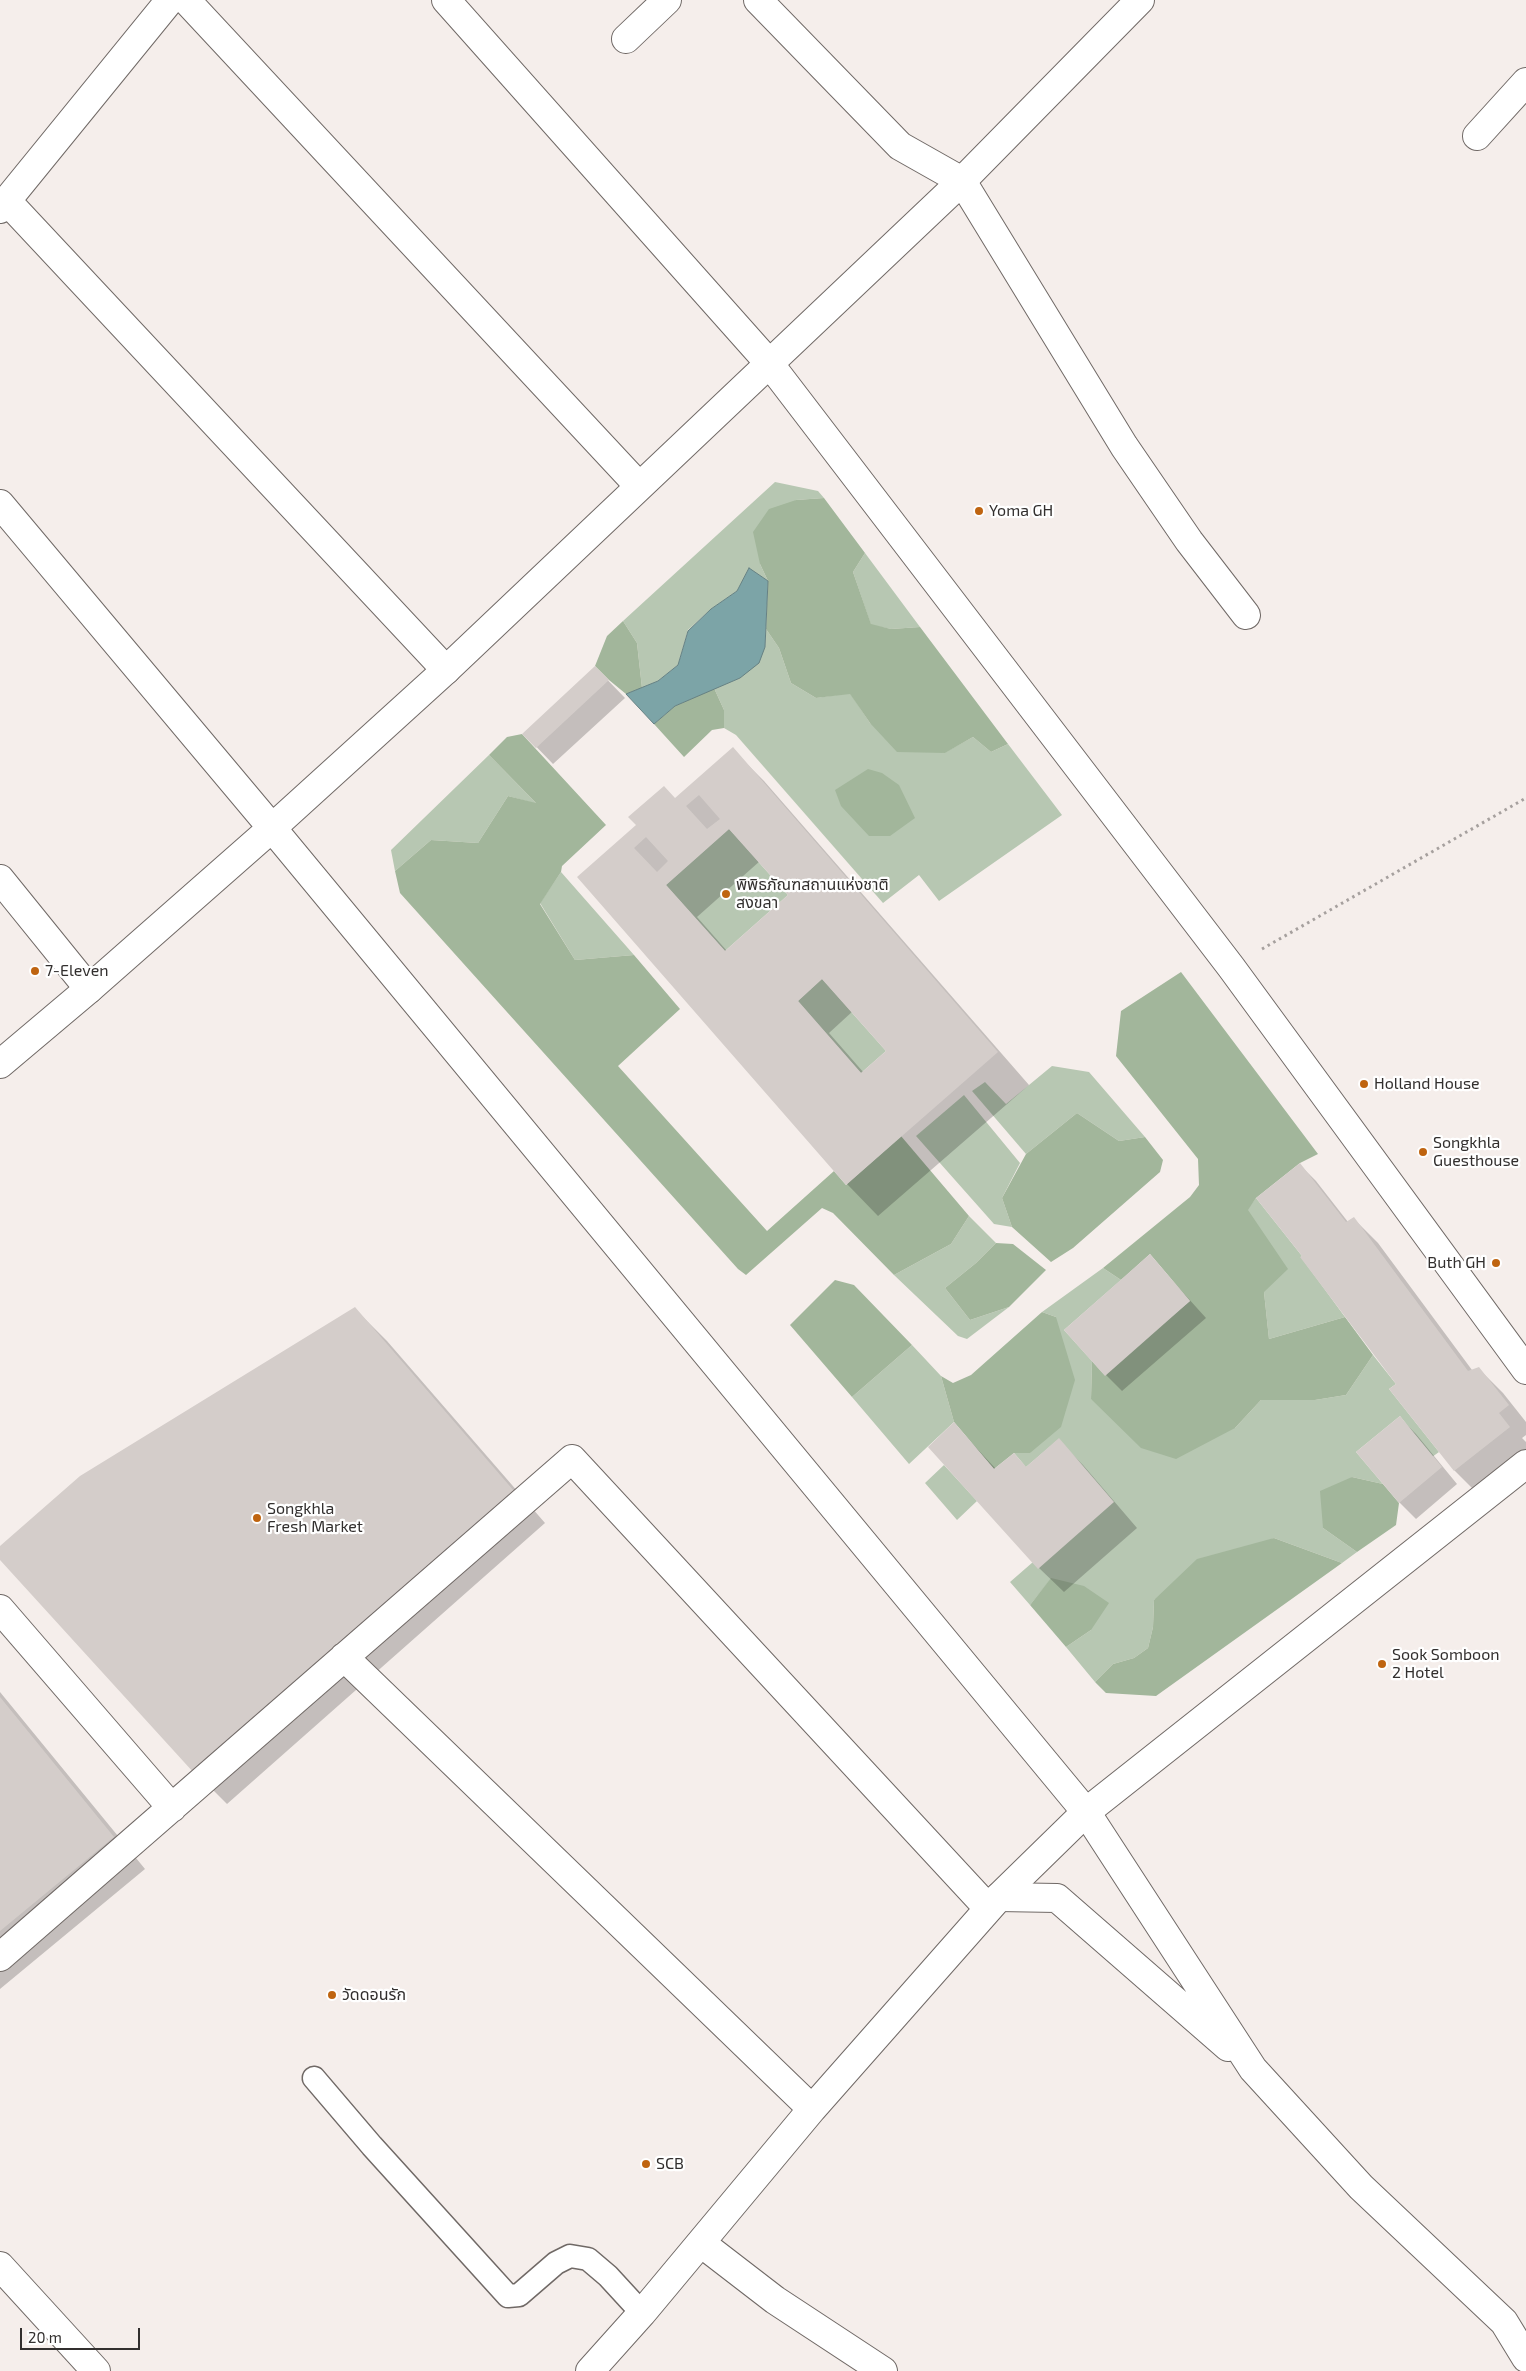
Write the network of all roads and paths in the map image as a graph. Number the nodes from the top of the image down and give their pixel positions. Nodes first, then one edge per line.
1 (170, 0) edge
2 (186, 0) edge
3 (446, 0) edge
4 (667, 0) edge
5 (758, 0) edge
6 (1134, 2) edge
7 (626, 39) dead end
8 (1526, 82) edge
9 (1477, 136) dead end
10 (962, 181) junction
11 (3, 205) edge
12 (769, 363) junction
13 (639, 486) junction
14 (0, 504) edge
15 (1246, 615) dead end
16 (446, 670) junction
17 (1526, 798) edge
18 (272, 828) junction
19 (0, 879) edge
20 (1231, 967) junction
21 (89, 989) junction
22 (0, 1064) edge
23 (1526, 1370) edge
24 (1526, 1464) edge
25 (0, 1609) edge
26 (344, 1657) junction
27 (172, 1808) junction
28 (1086, 1812) junction
29 (993, 1902) junction
30 (0, 1958) edge
31 (1253, 2069) junction
32 (314, 2078) dead end
33 (812, 2109) junction
34 (701, 2242) junction
35 (0, 2266) edge
36 (642, 2313) junction
37 (1515, 2324) edge
38 (1526, 2358) edge
39 (96, 2371) edge
40 (590, 2371) edge
41 (883, 2371) edge

1 - 11 street
2 - 13 street
3 - 12 street
4 - 7 street
5 - 10 street
6 - 10 street
8 - 9 street
10 - 12 street
10 - 15 street
11 - 16 street
12 - 13 street
12 - 20 street
13 - 16 street
14 - 18 street
16 - 18 street
17 - 20 path
18 - 21 street
18 - 28 street
19 - 21 street
20 - 23 street
21 - 22 street
24 - 28 street
25 - 27 street
26 - 27 street
26 - 29 street
26 - 33 street
27 - 30 street
28 - 29 street
28 - 31 street
29 - 31 street
29 - 33 street
31 - 37 street
32 - 36 lane
33 - 34 street
34 - 36 street
34 - 41 street
35 - 39 street
36 - 40 street
37 - 38 street

